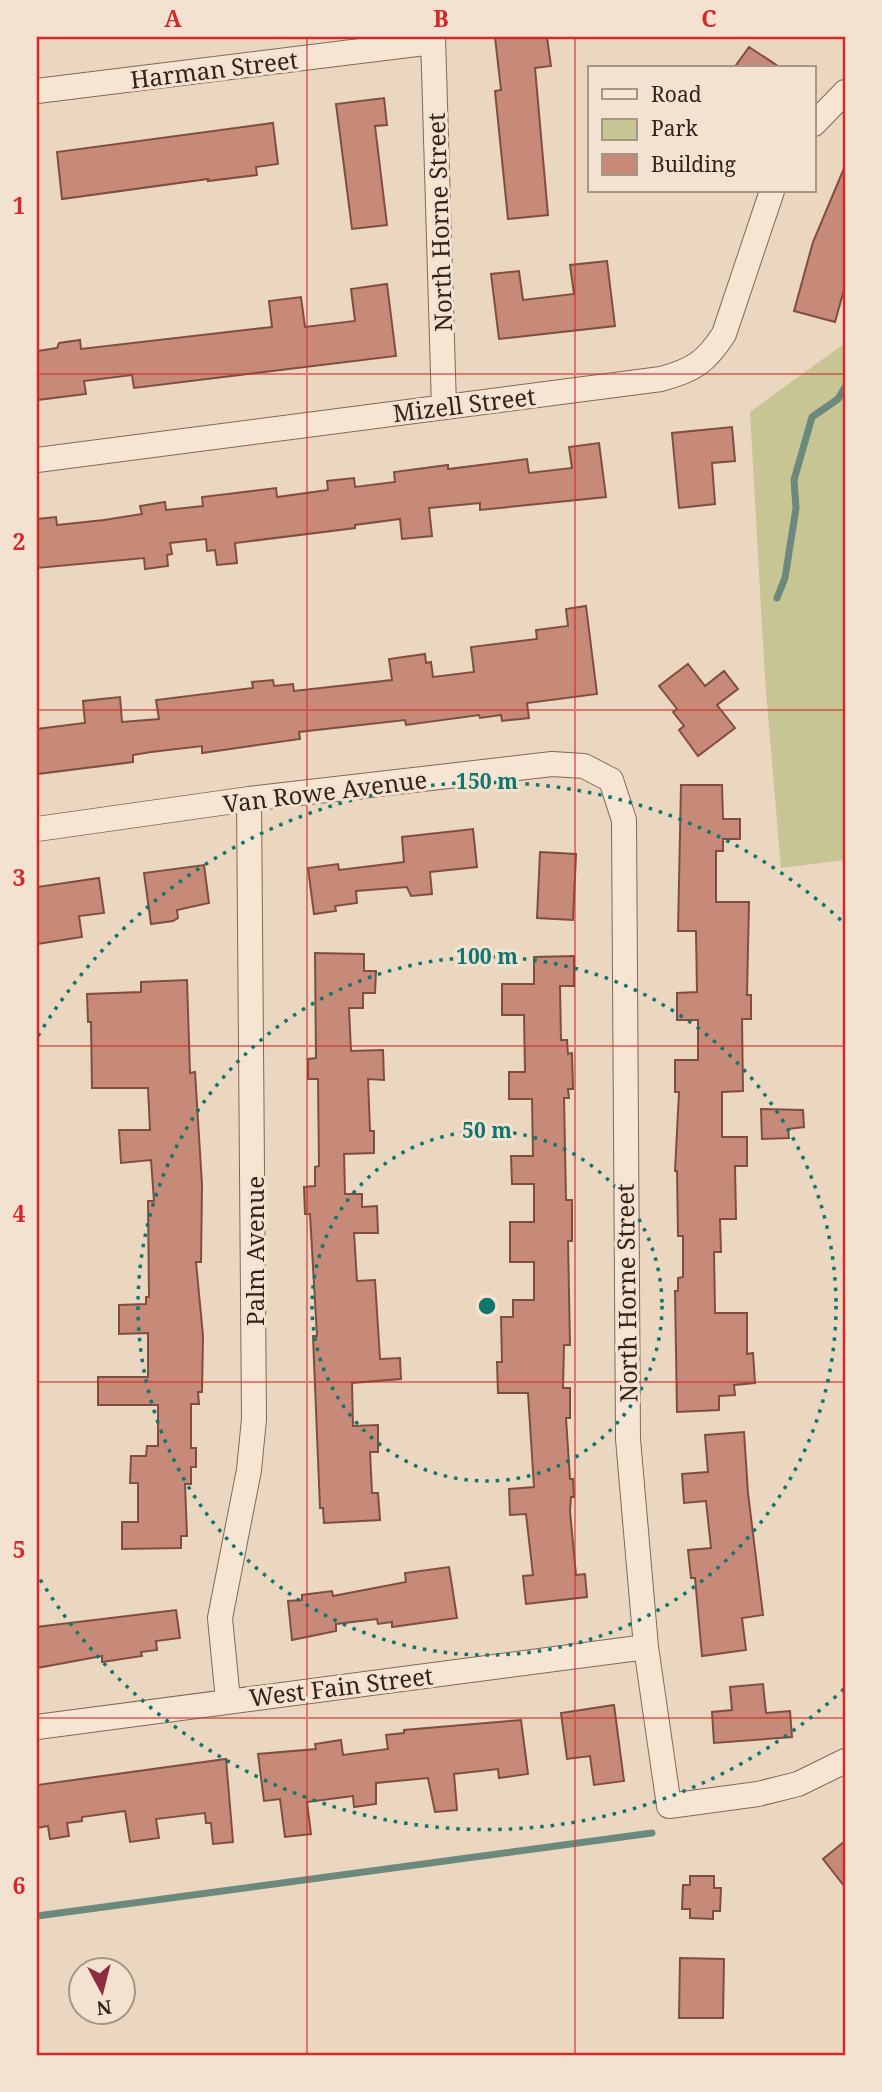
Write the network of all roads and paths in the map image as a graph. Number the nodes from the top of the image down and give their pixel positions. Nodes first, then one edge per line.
1 (433, 39) edge
2 (37, 91) edge
3 (845, 92) edge
4 (816, 122) edge
5 (772, 192) edge
6 (444, 407) junction
7 (37, 460) edge
8 (611, 780) joint
9 (249, 799) junction
10 (37, 829) edge
11 (646, 1647) junction
12 (228, 1700) junction
13 (37, 1727) edge
14 (845, 1761) edge

1 - 2 street, Harman Street
1 - 6 street, North Horne Street
3 - 4 street
5 - 6 street, Mizell Street
6 - 7 street, Mizell Street
8 - 9 street, Van Rowe Avenue
8 - 11 street, North Horne Street
9 - 10 street, Van Rowe Avenue
9 - 12 street, Palm Avenue
11 - 12 street, West Fain Street
11 - 14 street, North Horne Street
12 - 13 street, West Fain Street

